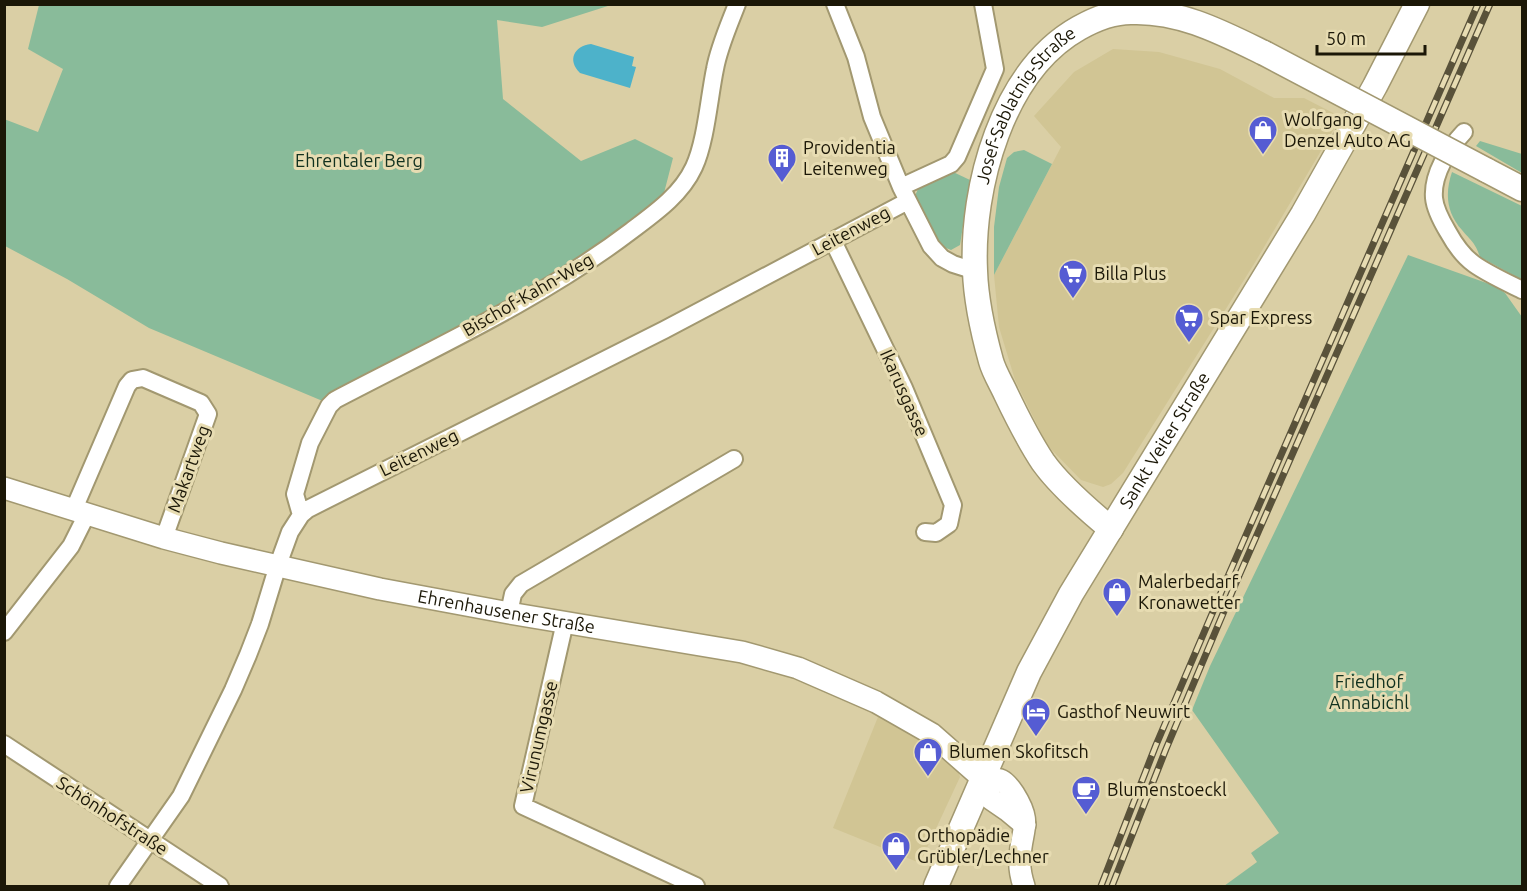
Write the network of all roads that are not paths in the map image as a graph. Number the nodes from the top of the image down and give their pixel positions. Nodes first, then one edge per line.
1 (737, 4) edge
2 (835, 4) edge
3 (983, 4) edge
4 (1417, 4) edge
5 (1464, 132) dead end
6 (1522, 189) edge
7 (904, 194) junction
8 (833, 241) junction
9 (975, 271) junction
10 (1522, 290) edge
11 (734, 459) dead end
12 (4, 488) edge
13 (81, 512) junction
14 (301, 515) junction
15 (1111, 529) junction
16 (925, 532) dead end
17 (164, 538) junction
18 (278, 565) junction
19 (509, 613) junction
20 (565, 622) junction
21 (4, 632) edge
22 (4, 744) edge
23 (983, 779) junction
24 (151, 841) junction
25 (118, 886) edge
26 (220, 886) edge
27 (696, 886) edge
28 (936, 886) edge
29 (1024, 886) edge

1 - 14 street, Bischof-Kahn-Weg
2 - 7 street
3 - 7 street, Leitenweg
4 - 15 main road, Sankt Veiter Straße
5 - 10 street
6 - 9 main road, Josef-Sablatnig-Straße, bridge
7 - 8 street, Leitenweg
7 - 9 street
8 - 14 street, Leitenweg
8 - 16 street, Ikarusgasse
9 - 15 main road, Josef-Sablatnig-Straße
11 - 19 street
12 - 13 street, Ehrenhausener Straße
13 - 17 street, Ehrenhausener Straße
13 - 17 street, Makartweg
13 - 21 street
14 - 18 street
15 - 23 main road, Sankt Veiter Straße
17 - 18 street, Ehrenhausener Straße
18 - 19 street, Ehrenhausener Straße
18 - 24 street
19 - 20 street, Ehrenhausener Straße
20 - 23 street, Ehrenhausener Straße
20 - 27 street, Virunumgasse
22 - 24 street, Schönhofstraße
23 - 28 main road, Sankt Veiter Straße
23 - 29 street, Ehrenhausener Straße
24 - 25 street
24 - 26 street, Schönhofstraße

